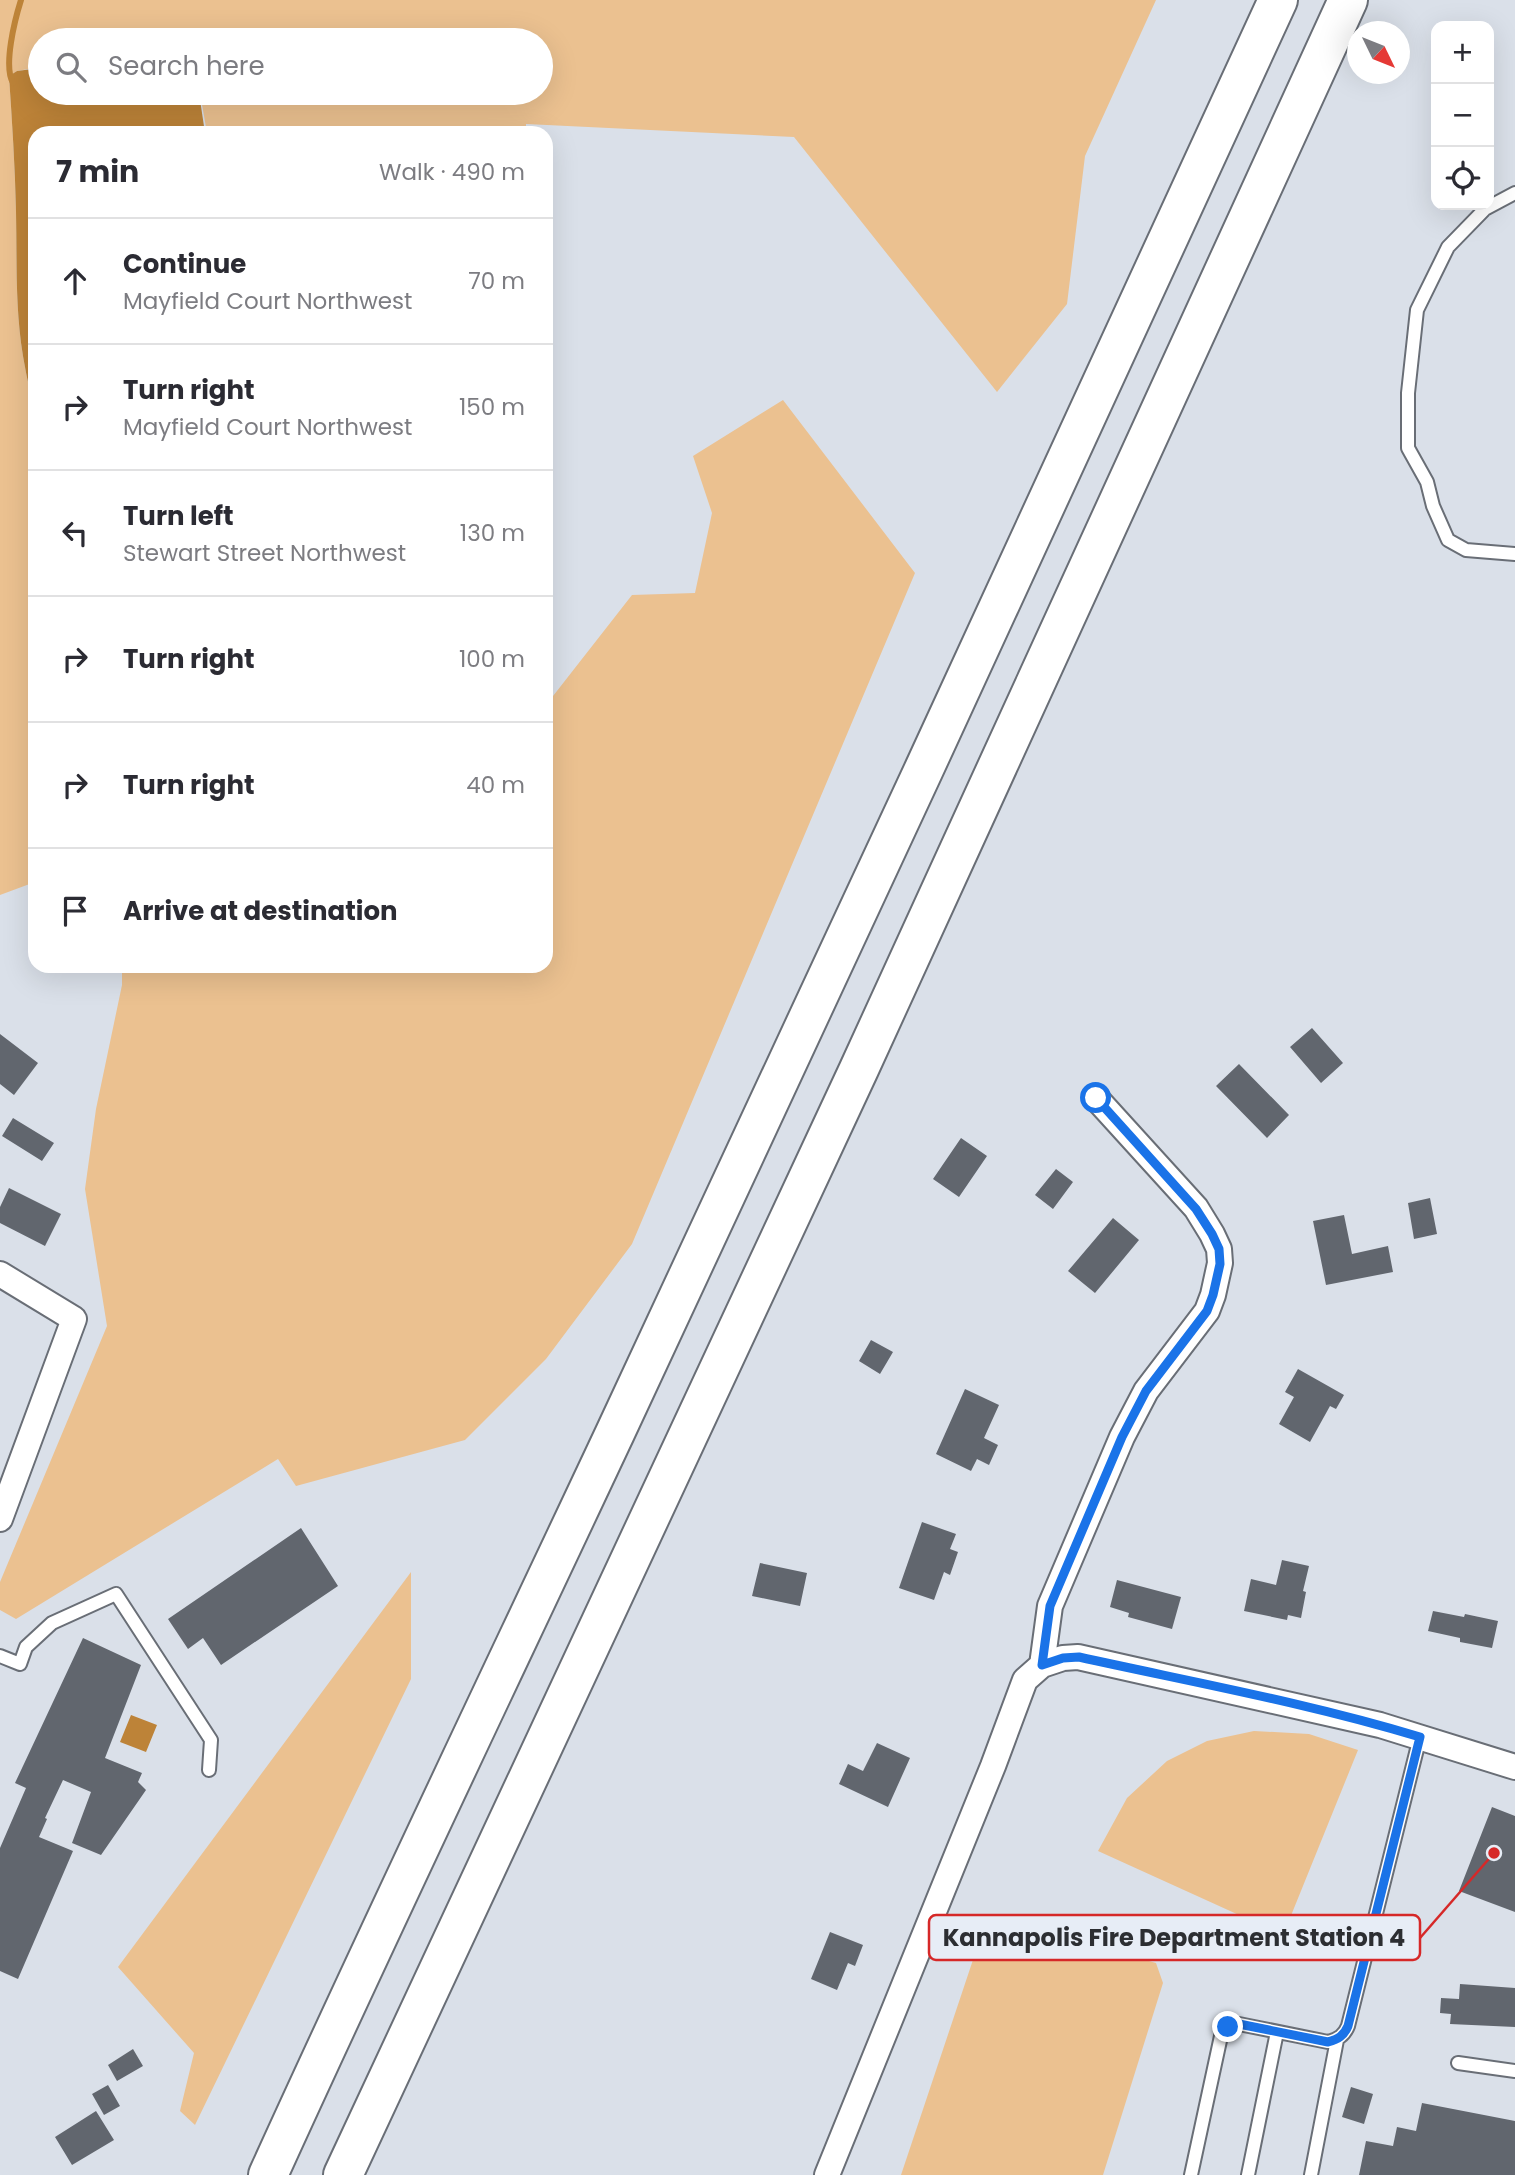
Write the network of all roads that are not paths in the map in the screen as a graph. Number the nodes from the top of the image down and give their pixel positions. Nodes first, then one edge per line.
1 (1278, 0) edge
2 (1348, 0) edge
3 (1515, 194) edge
4 (1515, 554) edge
5 (1096, 1098) dead end
6 (0, 1274) edge
7 (0, 1519) edge
8 (0, 1656) edge
9 (1042, 1665) junction
10 (1420, 1737) junction
11 (1515, 1767) edge
12 (209, 1770) dead end
13 (342, 2012) junction
14 (1277, 2032) junction
15 (1337, 2039) junction
16 (1458, 2063) dead end
17 (1515, 2071) edge
18 (253, 2175) edge
19 (268, 2175) edge
20 (344, 2175) edge
21 (827, 2175) edge
22 (1191, 2175) edge
23 (1248, 2175) edge
24 (1311, 2175) edge

1 - 13 highway
2 - 20 highway
3 - 4 lane
5 - 9 street
6 - 7 street
8 - 12 lane
9 - 10 street
9 - 21 street
10 - 11 street
10 - 15 lane
13 - 18 highway
13 - 19 highway
14 - 15 lane
14 - 22 lane
14 - 23 lane
15 - 24 lane
16 - 17 lane

